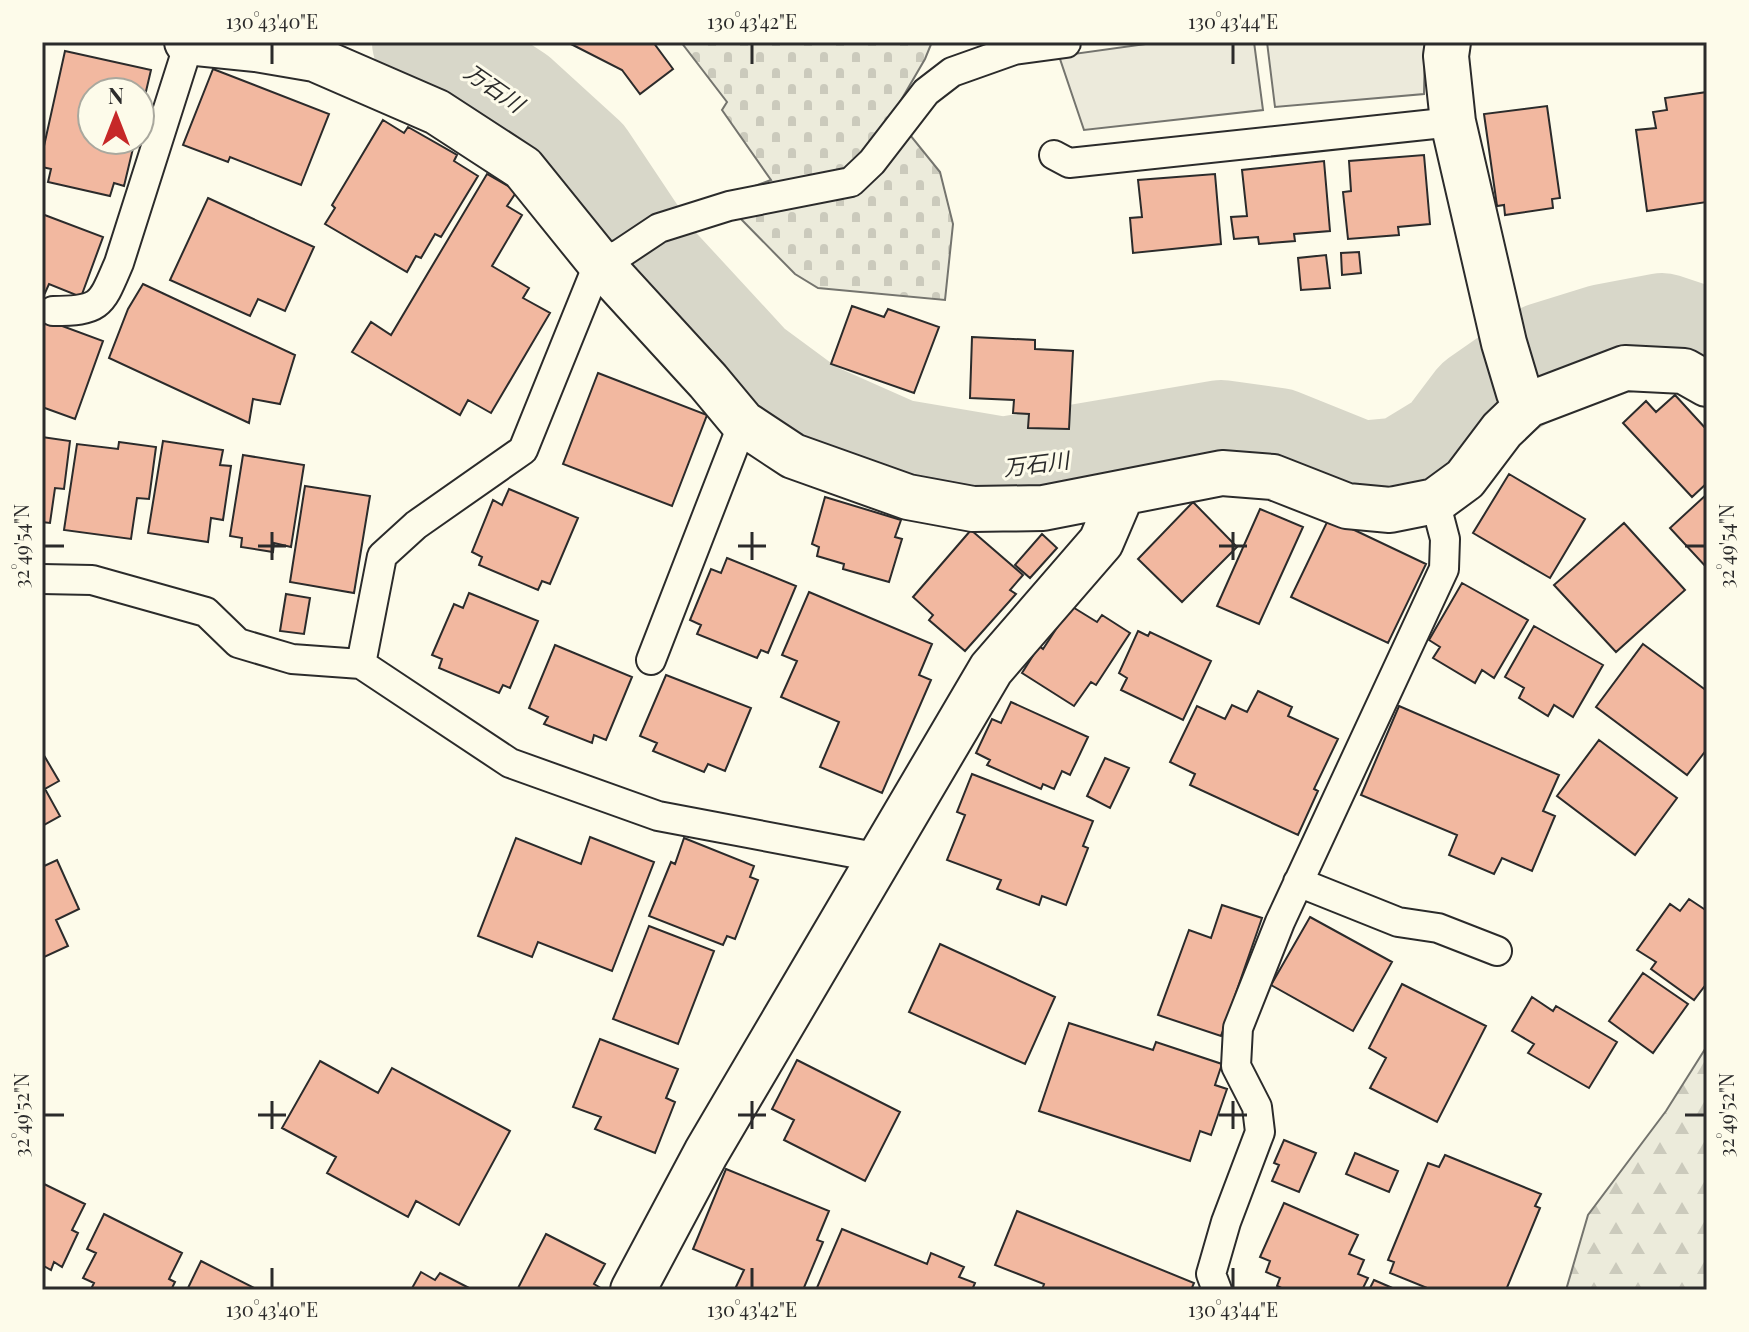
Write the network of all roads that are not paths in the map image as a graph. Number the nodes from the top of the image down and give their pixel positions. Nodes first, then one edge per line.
1 (188, 42) edge
2 (1448, 42) edge
3 (1066, 43) edge
4 (1453, 122) junction
5 (1054, 155) dead end
6 (609, 258) junction
7 (53, 311) dead end
8 (1707, 384) edge
9 (1524, 399) junction
10 (743, 423) junction
11 (1122, 493) junction
12 (1435, 501) junction
13 (42, 579) edge
14 (651, 660) dead end
15 (361, 664) junction
16 (880, 858) junction
17 (1298, 882) junction
18 (1497, 951) dead end
19 (633, 1290) edge
20 (1217, 1290) edge

1 - 6 street
1 - 7 lane
2 - 4 street
3 - 6 lane
4 - 5 lane
4 - 9 street
6 - 10 street
6 - 15 lane
8 - 9 street
9 - 12 street
10 - 11 street
10 - 14 lane
11 - 12 street
11 - 16 street
12 - 17 lane
13 - 15 lane
15 - 16 lane
16 - 19 street
17 - 18 lane
17 - 20 lane

